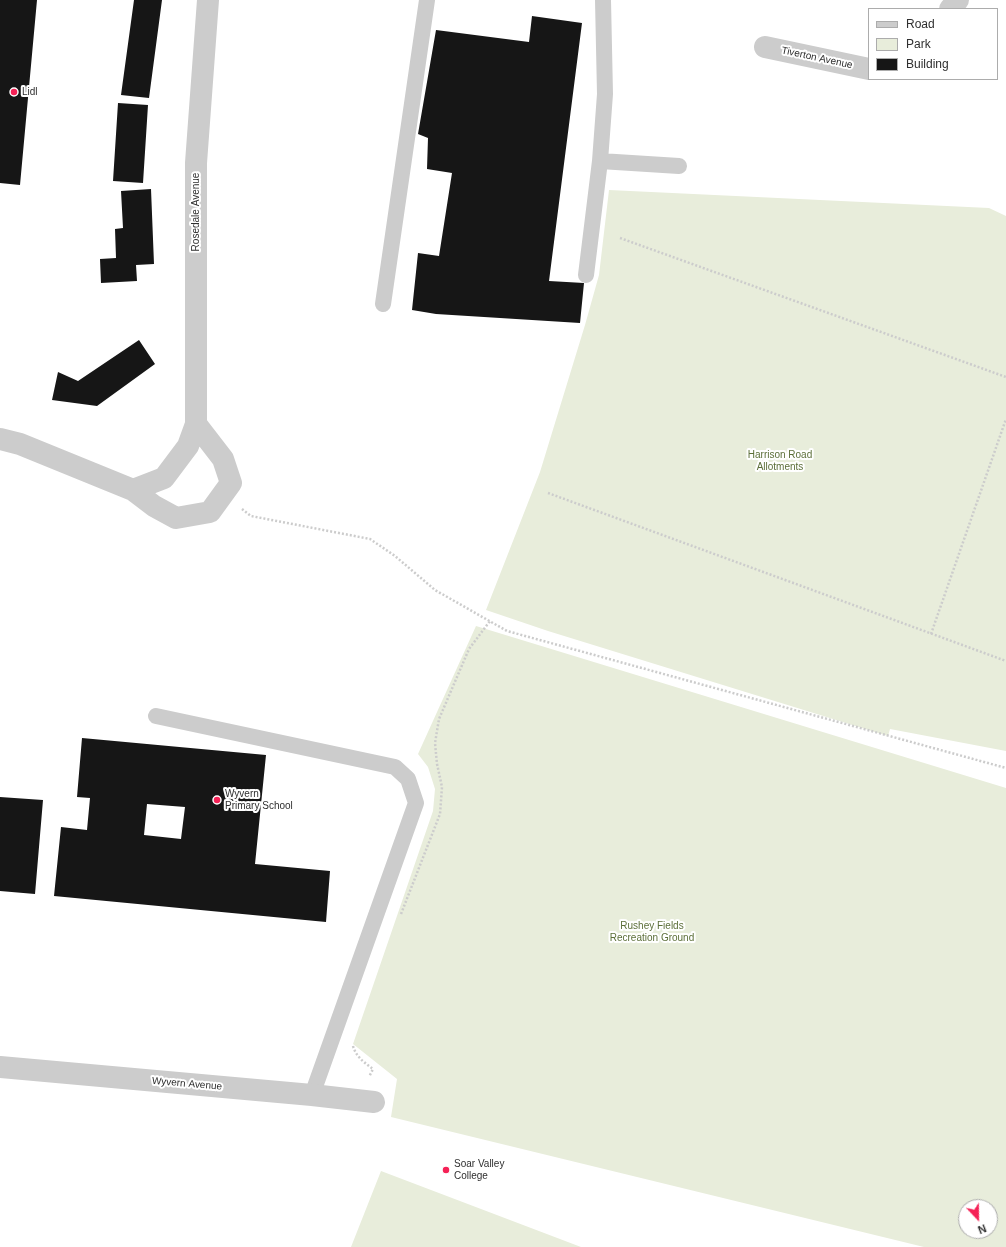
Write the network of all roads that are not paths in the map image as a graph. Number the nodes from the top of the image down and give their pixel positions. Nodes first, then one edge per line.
1 (208, 0) edge
2 (427, 0) edge
3 (603, 0) edge
4 (958, 0) edge
5 (951, 8) edge
6 (765, 47) dead end
7 (868, 69) edge
8 (600, 161) junction
9 (679, 166) dead end
10 (586, 276) dead end
11 (383, 304) dead end
12 (196, 424) junction
13 (0, 439) edge
14 (133, 490) junction
15 (156, 716) dead end
16 (0, 1067) edge
17 (312, 1095) junction
18 (374, 1102) dead end

1 - 12 street, Rosedale Avenue
2 - 11 lane
3 - 8 lane
4 - 5 street
6 - 7 street, Tiverton Avenue
8 - 9 lane
8 - 10 lane
12 - 14 street, Rosedale Avenue
12 - 14 street
13 - 14 street
15 - 17 lane
16 - 17 street, Wyvern Avenue
17 - 18 street, Wyvern Avenue

